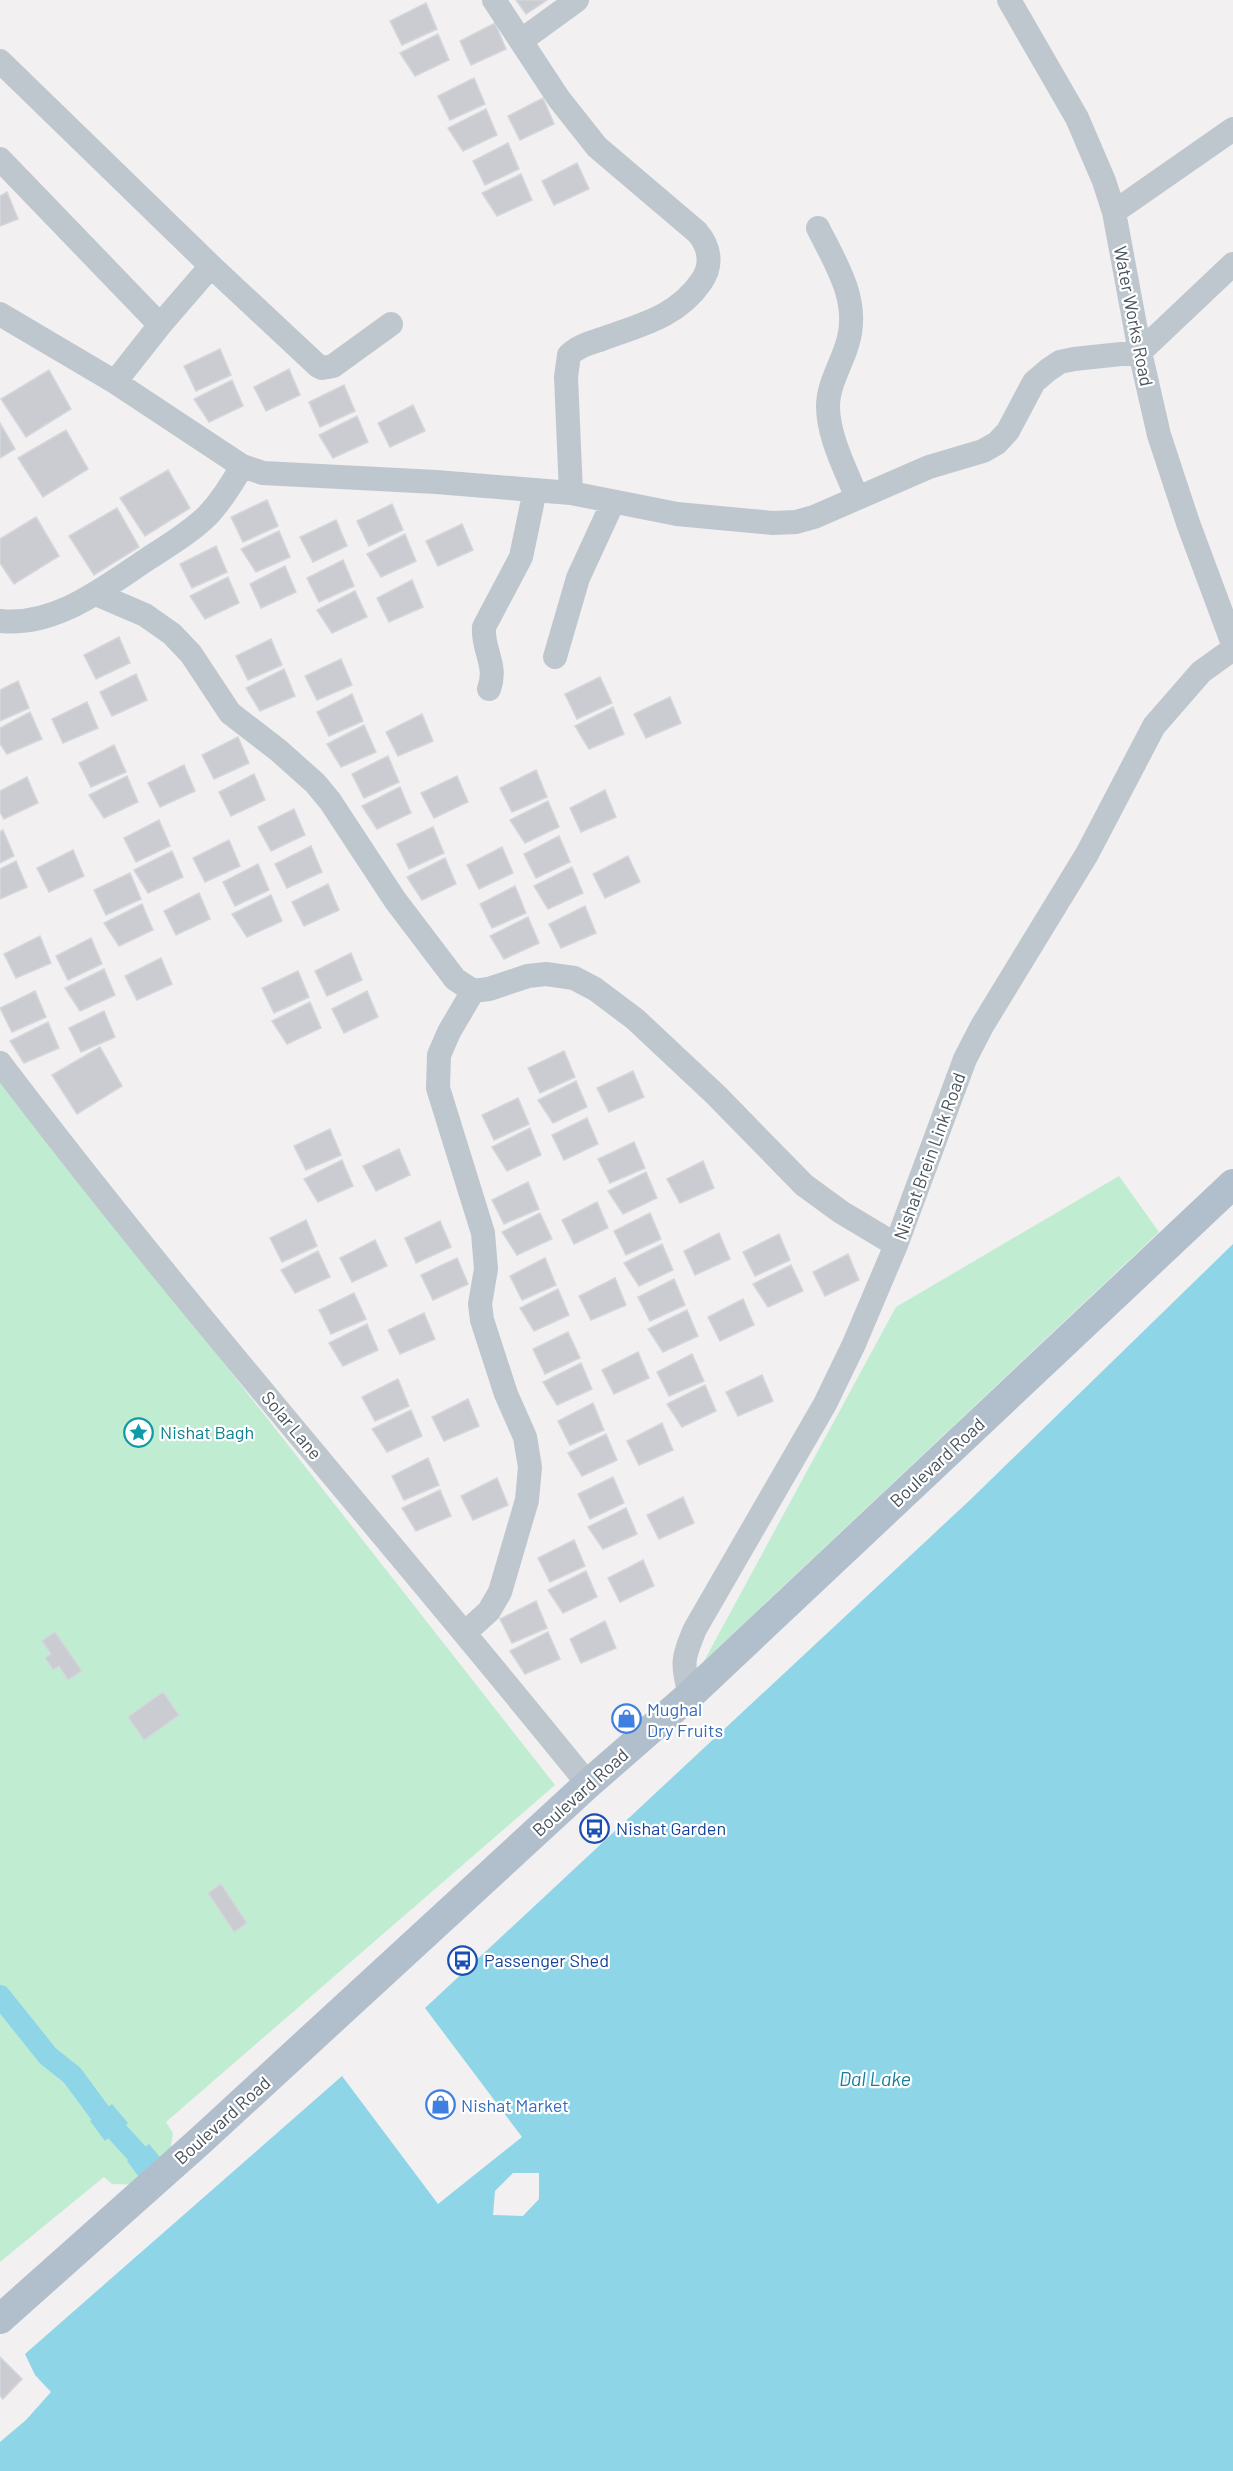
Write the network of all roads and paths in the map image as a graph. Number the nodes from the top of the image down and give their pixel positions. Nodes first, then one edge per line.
1 (494, 0) edge
2 (577, 0) edge
3 (1009, 0) edge
4 (522, 40) junction
5 (0, 61) edge
6 (1233, 129) edge
7 (0, 159) edge
8 (1114, 212) junction
9 (818, 228) dead end
10 (1233, 264) edge
11 (211, 266) junction
12 (0, 314) edge
13 (391, 324) dead end
14 (160, 325) junction
15 (1140, 352) junction
16 (115, 382) junction
17 (242, 466) junction
18 (535, 490) junction
19 (571, 493) junction
20 (857, 498) junction
21 (613, 502) junction
22 (96, 594) junction
23 (2, 624) edge
24 (1233, 644) edge
25 (1233, 650) edge
26 (555, 657) dead end
27 (489, 689) dead end
28 (473, 991) junction
29 (0, 1063) edge
30 (1233, 1184) edge
31 (896, 1245) junction
32 (466, 1632) junction
33 (690, 1695) junction
34 (588, 1784) junction
35 (0, 2319) edge

1 - 4 street
2 - 4 street
3 - 8 street, Water Works Road
4 - 19 street
5 - 11 street
6 - 8 street
7 - 14 street
8 - 15 street, Water Works Road
9 - 20 street
10 - 15 street
11 - 13 street
11 - 14 street
12 - 16 street
14 - 16 street
15 - 20 street
15 - 24 street, Water Works Road
16 - 17 street
17 - 18 street
17 - 22 street
18 - 19 street
18 - 27 street
19 - 21 street
20 - 21 street
21 - 26 street
22 - 23 street
22 - 28 street
25 - 31 street, Nishat Brein Link Road
28 - 31 street
28 - 32 street
29 - 32 street, Solar Lane
30 - 33 main road, Boulevard Road
31 - 33 street, Nishat Brein Link Road
32 - 34 street, Solar Lane
33 - 34 main road, Boulevard Road
34 - 35 main road, Boulevard Road

